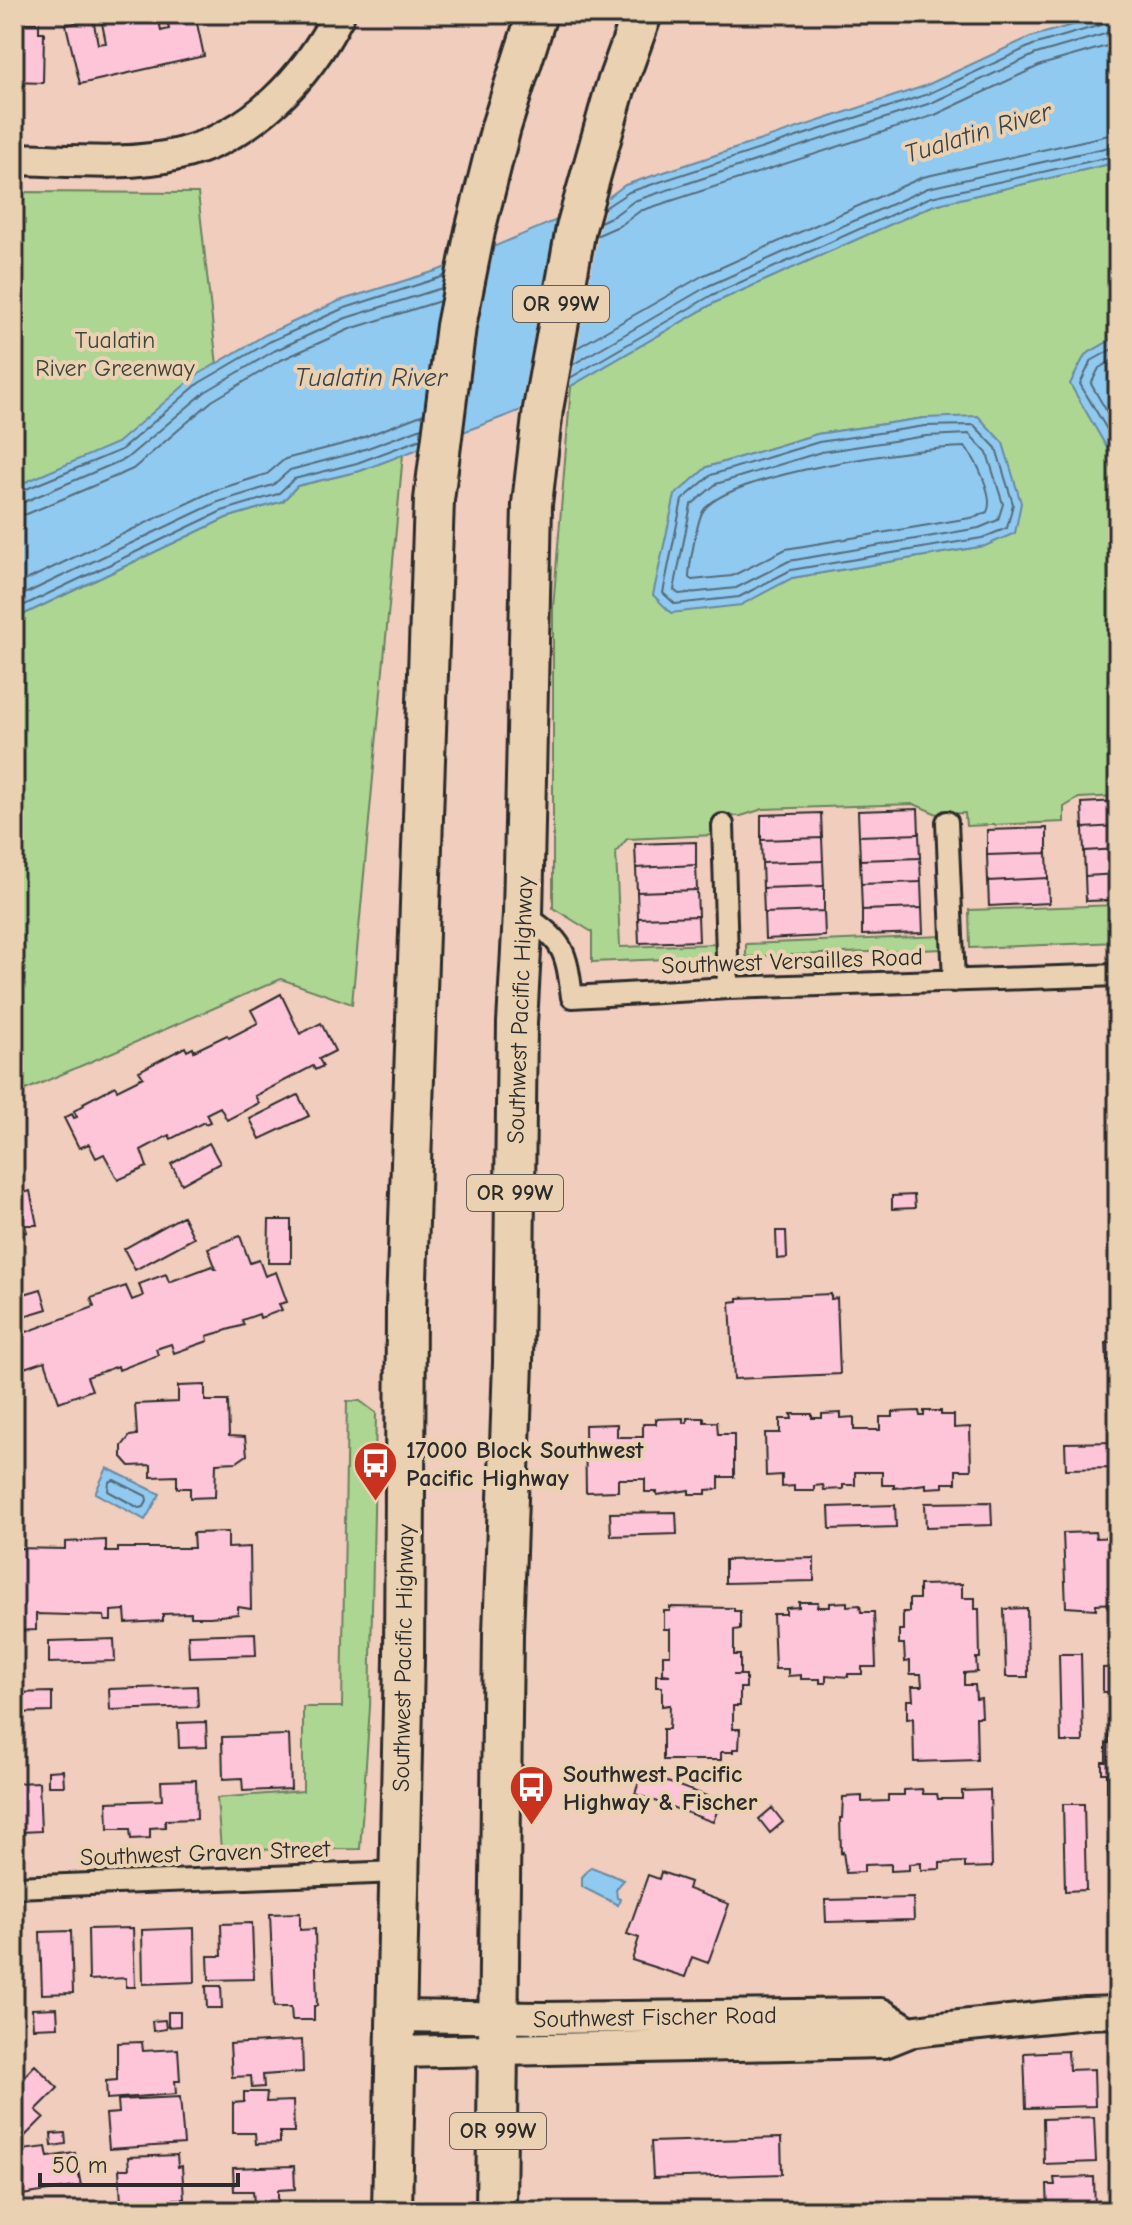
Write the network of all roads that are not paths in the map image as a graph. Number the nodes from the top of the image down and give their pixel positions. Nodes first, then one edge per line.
1 (339, 14) edge
2 (537, 14) edge
3 (642, 14) edge
4 (14, 159) edge
5 (947, 822) dead end
6 (723, 825) dead end
7 (523, 914) junction
8 (1118, 975) edge
9 (954, 981) junction
10 (728, 988) junction
11 (399, 1872) junction
12 (14, 1887) edge
13 (1118, 2012) edge
14 (396, 2034) junction
15 (500, 2034) junction
16 (392, 2211) edge
17 (496, 2211) edge

1 - 4 street
2 - 11 highway, Southwest Pacific Highway
3 - 7 highway, Southwest Pacific Highway / OR 99W
5 - 9 street
6 - 10 street
7 - 10 street, Southwest Versailles Road
7 - 15 highway, Southwest Pacific Highway / OR 99W
8 - 9 street, Southwest Versailles Road
9 - 10 street, Southwest Versailles Road
11 - 12 street, Southwest Graven Street
11 - 14 highway, Southwest Pacific Highway
13 - 15 street, Southwest Fischer Road
14 - 15 street, Southwest Fischer Road
14 - 16 highway, Southwest Pacific Highway
15 - 17 highway, Southwest Pacific Highway / OR 99W

